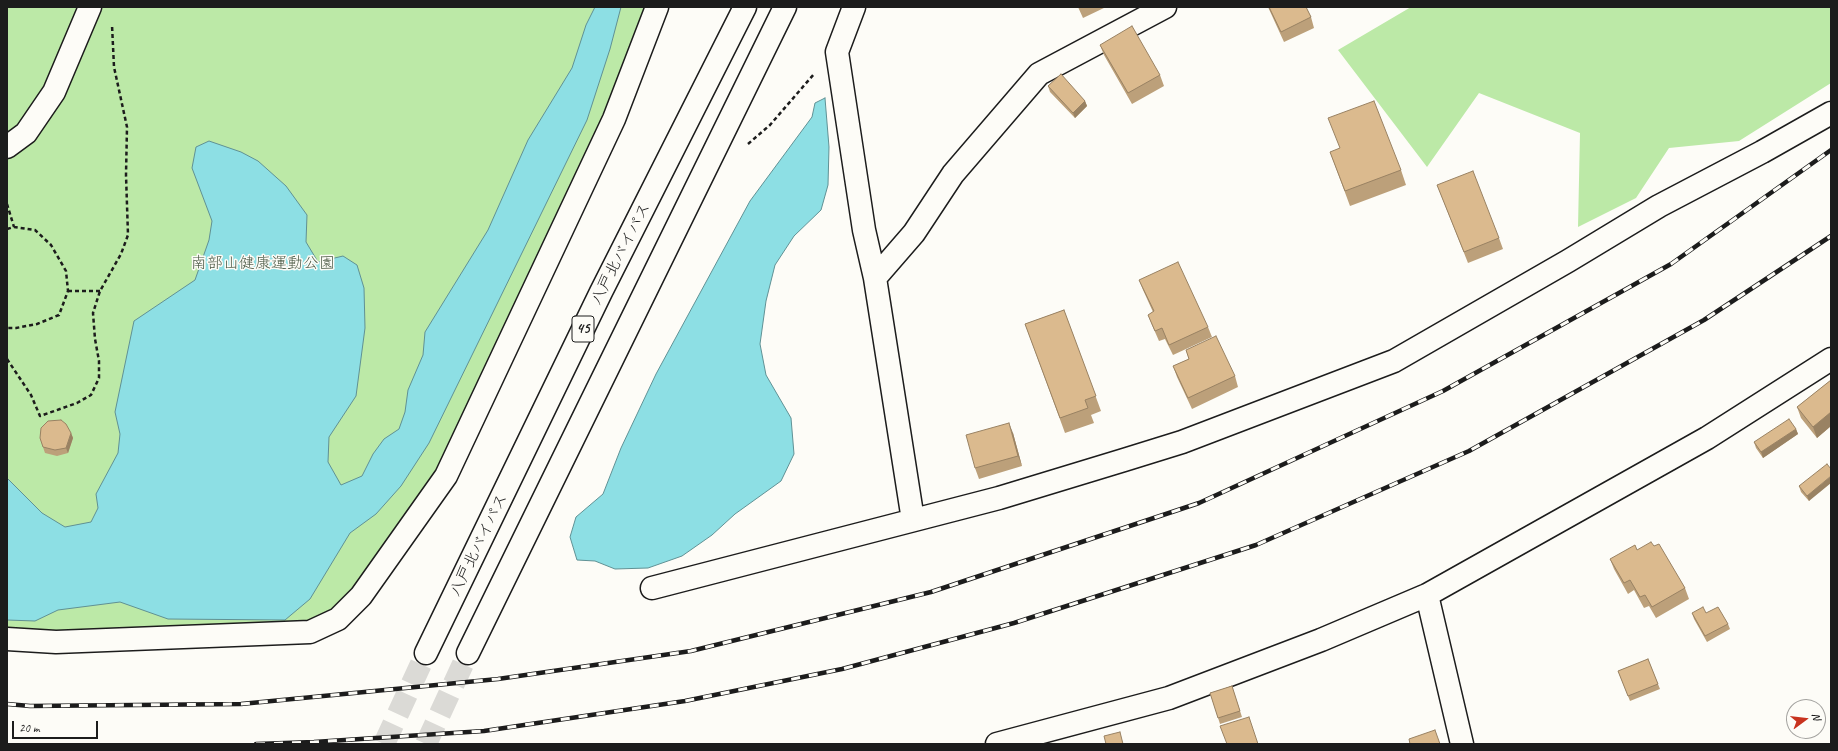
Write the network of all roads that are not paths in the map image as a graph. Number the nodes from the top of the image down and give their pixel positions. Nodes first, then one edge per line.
1 (90, 7) edge
2 (657, 7) edge
3 (746, 7) edge
4 (785, 7) edge
5 (854, 7) edge
6 (1165, 7) edge
7 (1831, 113) edge
8 (7, 147) edge
9 (875, 278) junction
10 (1831, 359) edge
11 (913, 520) junction
12 (652, 588) dead end
13 (1427, 595) junction
14 (7, 639) edge
15 (426, 653) tunnel mouth
16 (468, 654) tunnel mouth
17 (997, 744) edge
18 (1462, 744) edge

1 - 8 main road
2 - 14 main road
3 - 15 main road, 八戸北バイパス / 45
4 - 16 main road, 45
5 - 9 main road
6 - 9 main road
7 - 11 main road
9 - 11 main road
10 - 13 main road
11 - 12 main road
13 - 17 main road
13 - 18 main road

